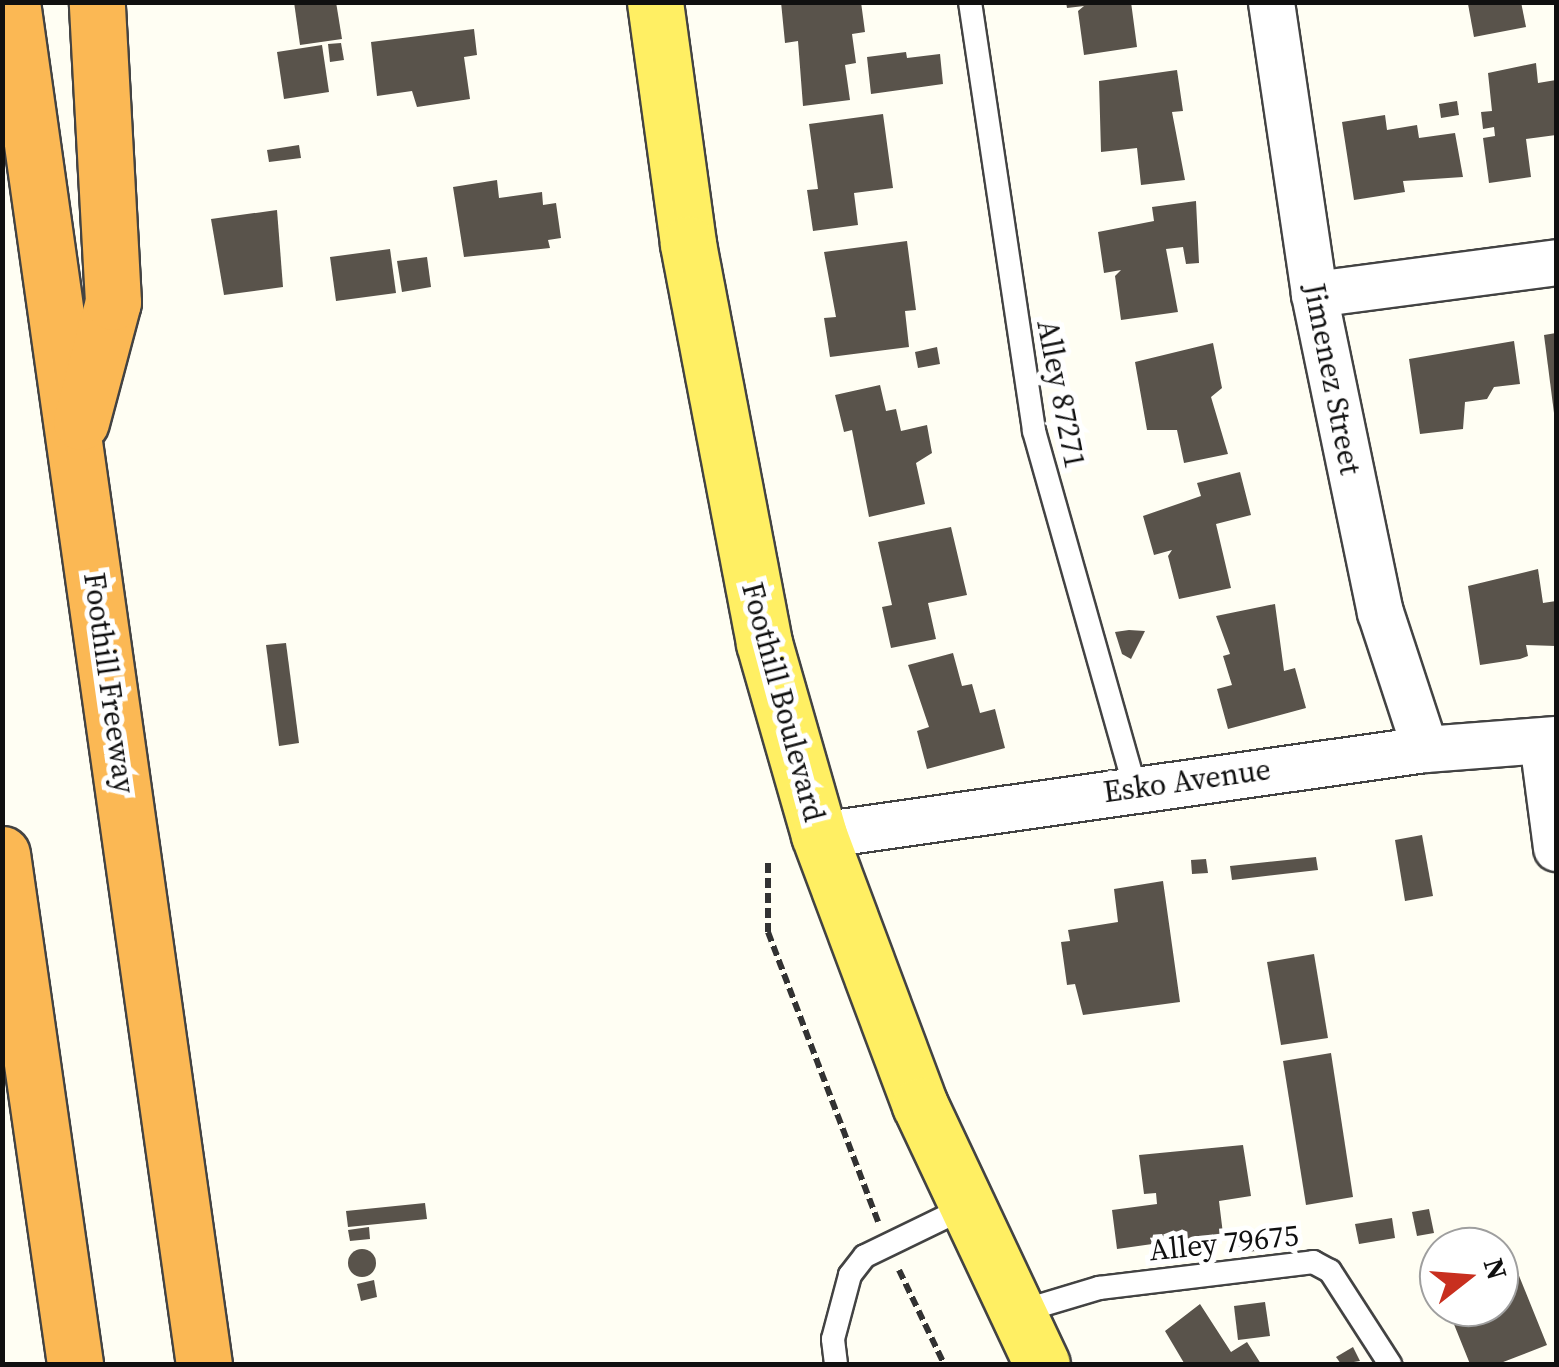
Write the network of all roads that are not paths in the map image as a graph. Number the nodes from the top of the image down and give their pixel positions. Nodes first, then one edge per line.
1 (12, 2) edge
2 (97, 2) edge
3 (654, 2) edge
4 (970, 2) edge
5 (1271, 2) edge
6 (1556, 262) edge
7 (1314, 294) junction
8 (75, 444) junction
9 (1549, 739) edge
10 (1425, 749) junction
11 (1135, 788) junction
12 (819, 835) junction
13 (1556, 848) edge
14 (2, 854) edge
15 (966, 1207) junction
16 (1016, 1313) junction
17 (75, 1364) edge
18 (204, 1364) edge
19 (836, 1364) edge
20 (1042, 1364) edge
21 (1390, 1364) edge

1 - 8 highway, Foothill Freeway
2 - 8 highway
3 - 12 main road, Foothill Boulevard
4 - 11 lane, Alley 87271
5 - 7 street, Jimenez Street
6 - 7 street
7 - 10 street, Jimenez Street
8 - 18 highway, Foothill Freeway
9 - 10 street, Esko Avenue
9 - 13 street
10 - 11 street, Esko Avenue
11 - 12 street, Esko Avenue
12 - 15 main road, Foothill Boulevard
14 - 17 highway
15 - 16 main road, Foothill Boulevard
15 - 19 lane
16 - 20 main road, Foothill Boulevard
16 - 21 lane, Alley 79675

